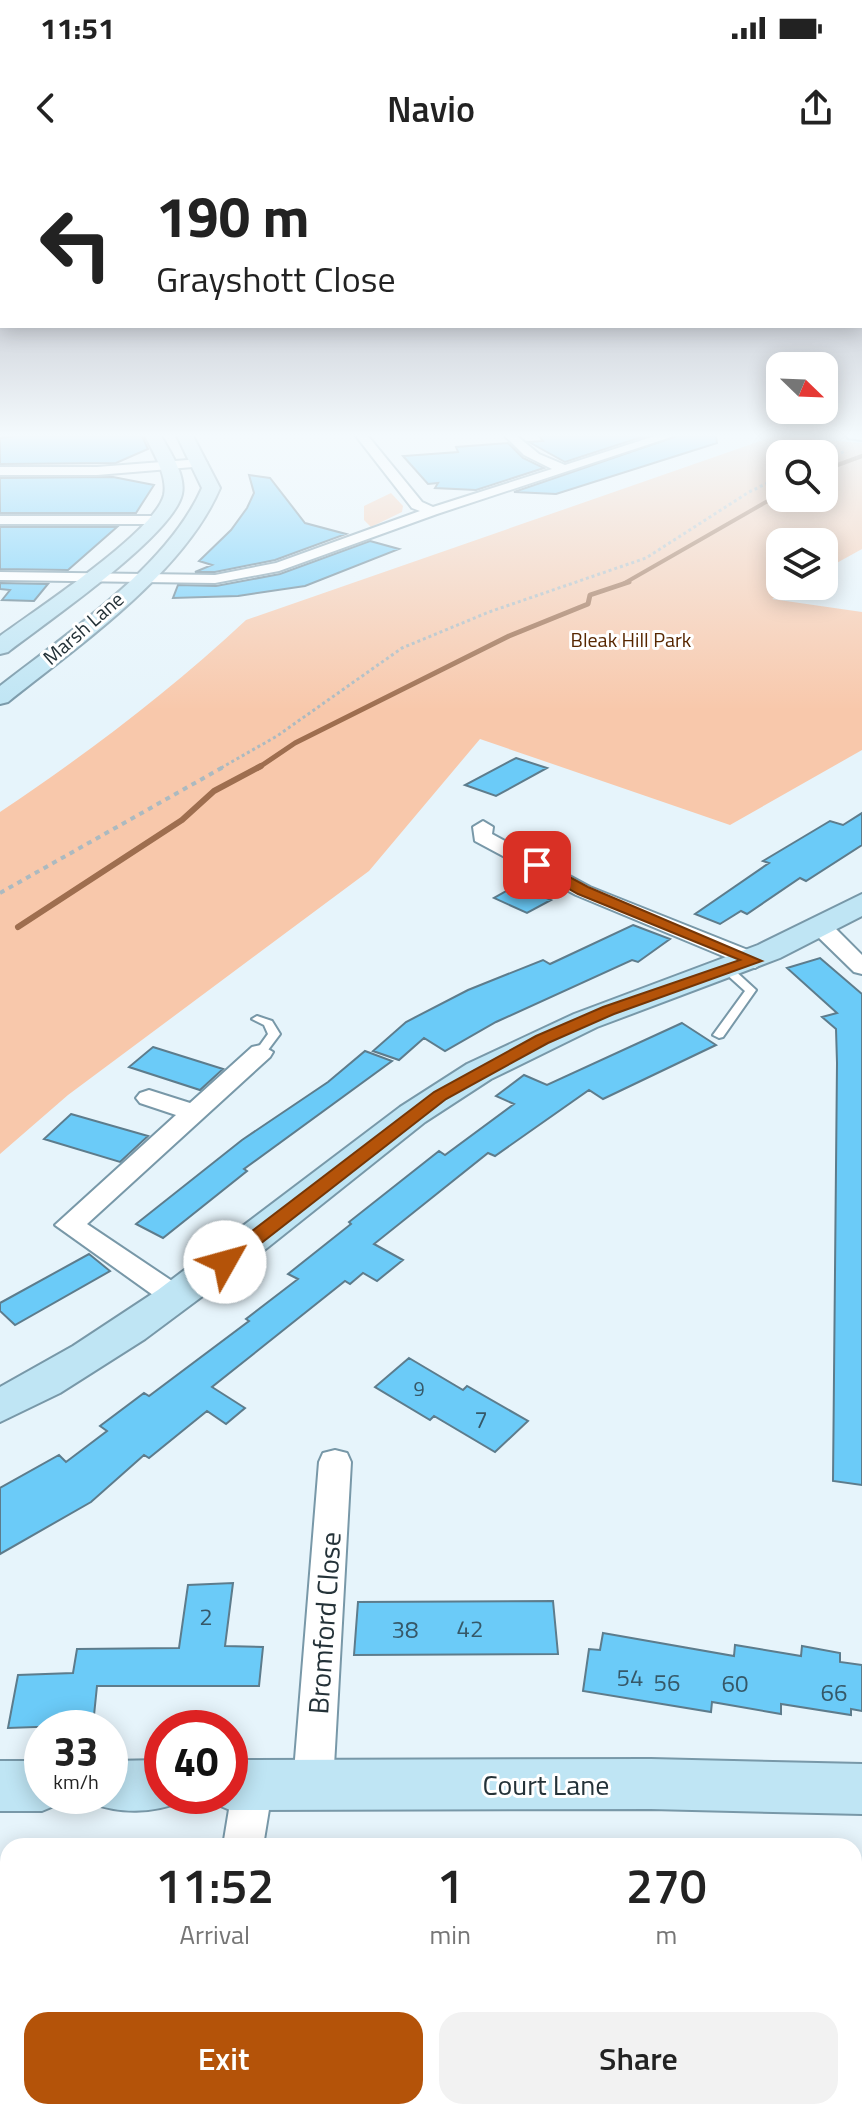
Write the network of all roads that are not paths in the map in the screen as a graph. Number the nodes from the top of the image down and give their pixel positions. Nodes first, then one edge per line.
1 (149, 527) edge
2 (190, 527) edge
3 (385, 527) edge
4 (0, 576) edge
5 (140, 577) junction
6 (88, 578) junction
7 (0, 647) edge
8 (0, 697) edge
9 (459, 843) dead end
10 (862, 903) edge
11 (823, 929) junction
12 (742, 965) junction
13 (862, 967) edge
14 (257, 1019) dead end
15 (719, 1035) dead end
16 (261, 1052) joint
17 (149, 1098) dead end
18 (197, 1113) junction
19 (177, 1298) junction
20 (0, 1406) edge
21 (335, 1462) dead end
22 (313, 1784) junction
23 (248, 1785) edge
24 (0, 1786) edge
25 (24, 1786) edge
26 (862, 1789) edge
27 (242, 1814) edge
28 (243, 1838) edge

1 - 6 main road, Marsh Lane
2 - 5 main road, Marsh Lane
3 - 5 street
4 - 6 street
5 - 6 street
5 - 8 main road, Marsh Lane
6 - 7 main road, Marsh Lane
9 - 12 street
10 - 11 main road
11 - 12 main road
11 - 13 street
12 - 15 lane
12 - 19 main road
14 - 16 lane
16 - 18 street
17 - 18 street
18 - 19 street
19 - 20 main road
21 - 22 street, Bromford Close
22 - 23 main road, Court Lane
22 - 26 main road, Court Lane
24 - 25 main road
27 - 28 street

